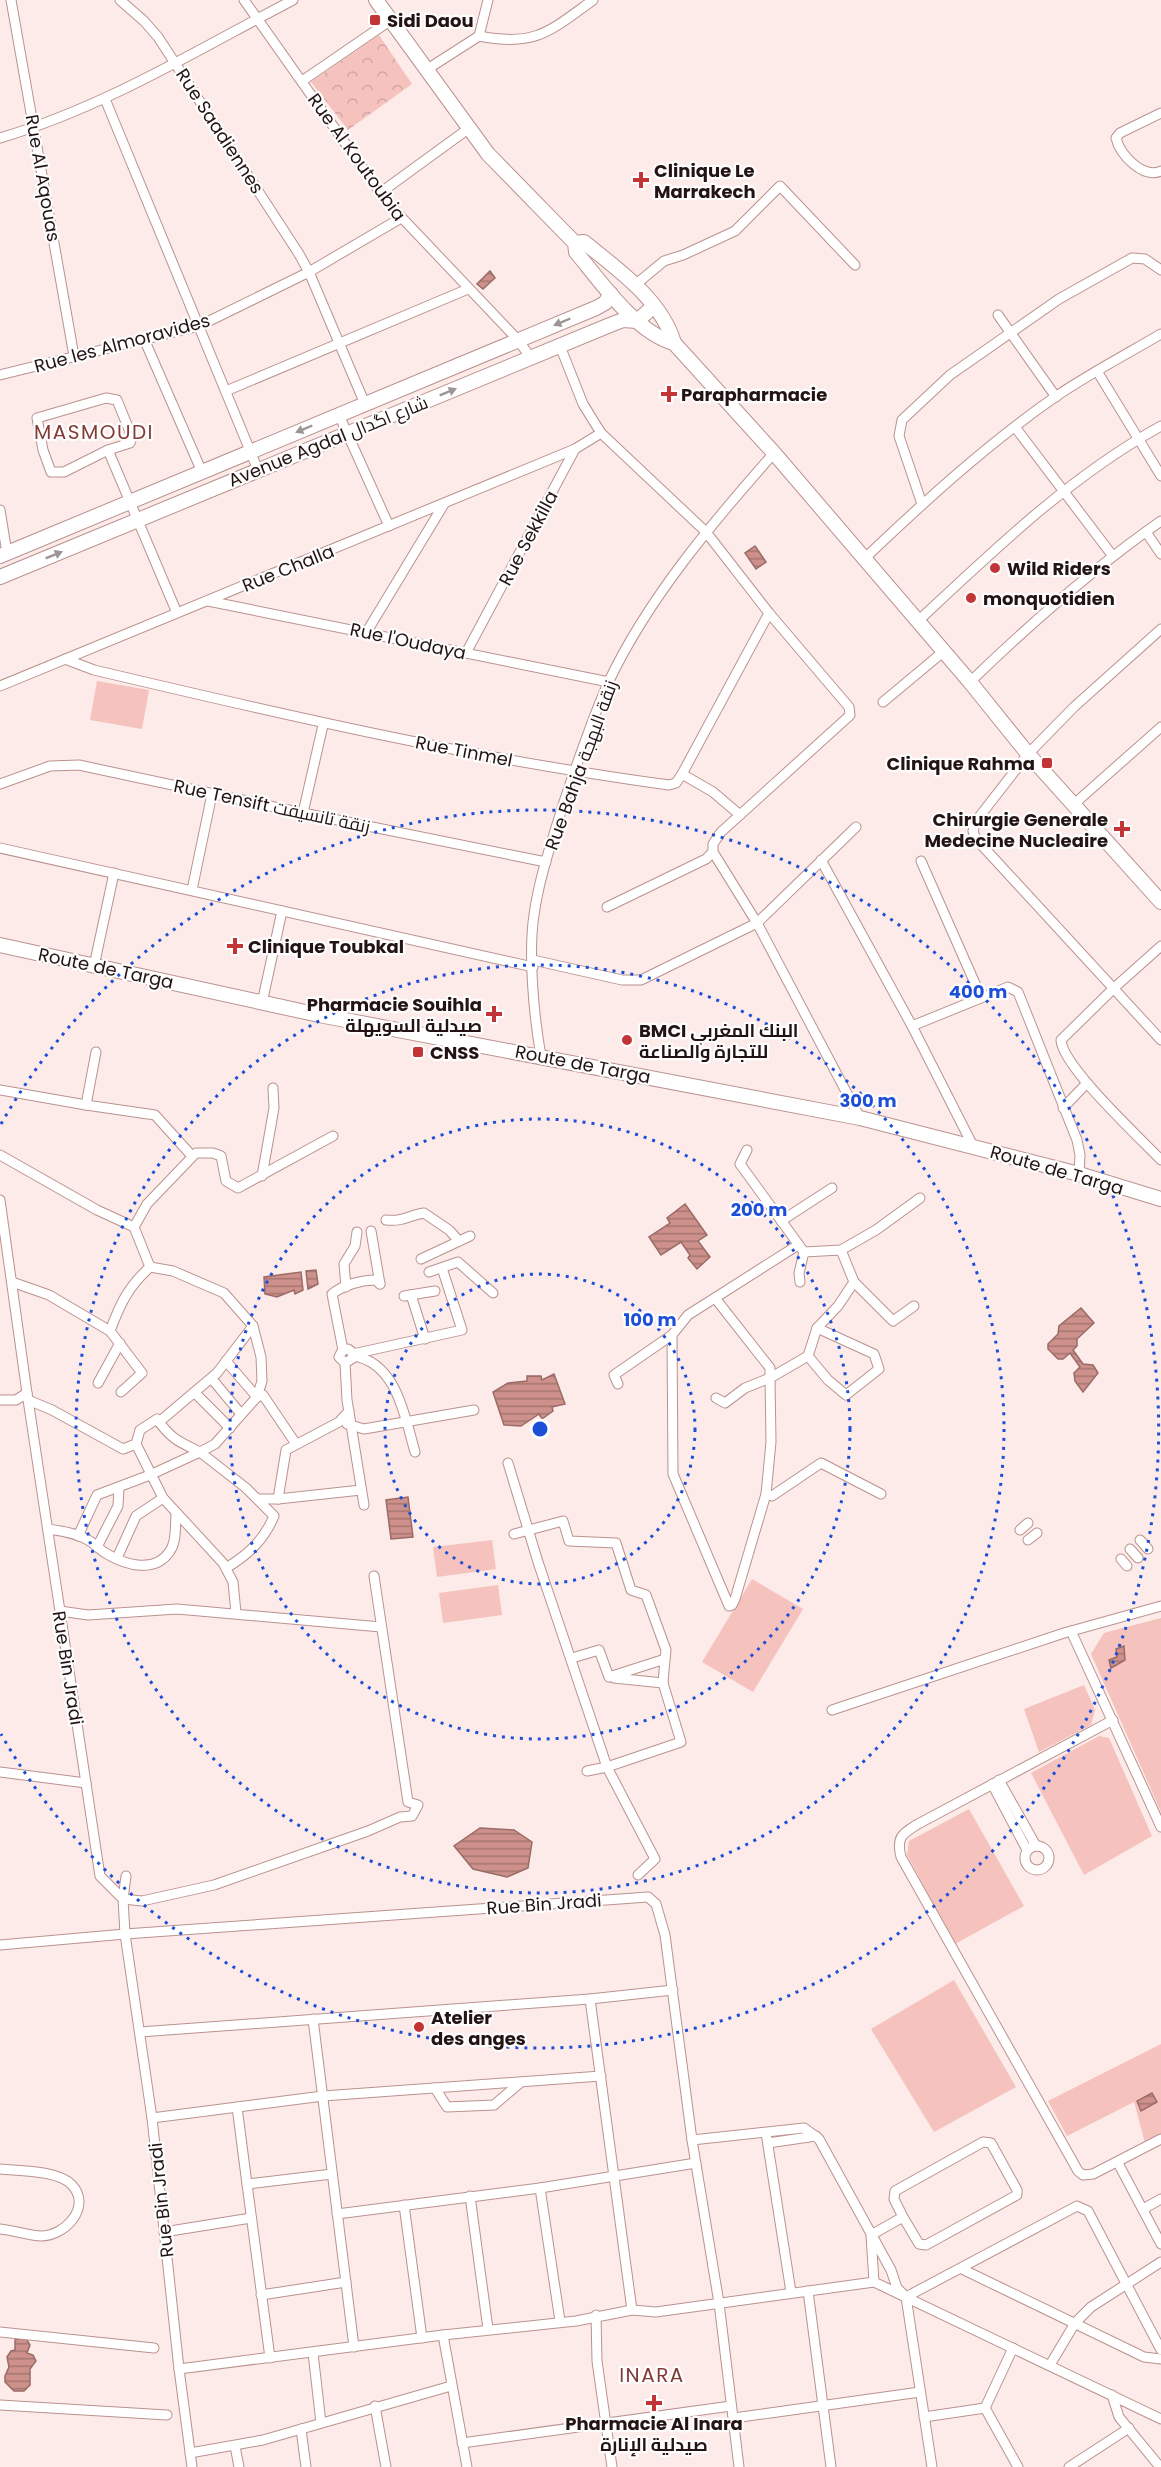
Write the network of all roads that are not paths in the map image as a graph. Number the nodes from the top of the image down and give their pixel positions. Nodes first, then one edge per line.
1 (11, 0) edge
2 (120, 0) edge
3 (244, 0) edge
4 (293, 0) edge
5 (376, 0) edge
6 (488, 0) edge
7 (593, 0) edge
8 (258, 18) junction
9 (391, 20) junction
10 (479, 36) junction
11 (177, 64) junction
12 (426, 70) junction
13 (302, 81) junction
14 (105, 99) junction
15 (1161, 112) edge
16 (34, 128) junction
17 (468, 129) junction
18 (0, 138) edge
19 (1161, 171) edge
20 (380, 192) junction
21 (401, 218) junction
22 (575, 243) junction
23 (613, 265) junction
24 (855, 265) dead end
25 (1161, 270) edge
26 (309, 272) junction
27 (598, 279) junction
28 (635, 285) junction
29 (468, 289) junction
30 (611, 294) junction
31 (654, 306) junction
32 (998, 315) dead end
33 (637, 321) junction
34 (199, 326) junction
35 (1010, 333) junction
36 (1161, 334) edge
37 (144, 339) junction
38 (518, 340) junction
39 (338, 342) junction
40 (674, 343) junction
41 (560, 346) junction
42 (74, 356) junction
43 (531, 358) junction
44 (1097, 371) junction
45 (0, 375) edge
46 (226, 391) junction
47 (1056, 397) junction
48 (365, 404) junction
49 (339, 415) junction
50 (1161, 426) edge
51 (1016, 427) junction
52 (601, 433) junction
53 (347, 434) junction
54 (1138, 439) junction
55 (576, 449) junction
56 (108, 450) junction
57 (249, 452) junction
58 (774, 453) junction
59 (258, 470) junction
60 (202, 472) junction
61 (1161, 476) edge
62 (1065, 491) junction
63 (131, 501) junction
64 (444, 503) junction
65 (922, 504) junction
66 (0, 510) edge
67 (139, 519) junction
68 (1161, 521) edge
69 (388, 526) junction
70 (706, 532) junction
71 (1146, 532) junction
72 (4, 554) edge
73 (1161, 554) edge
74 (1112, 555) junction
75 (864, 559) junction
76 (0, 577) edge
77 (208, 600) junction
78 (177, 613) junction
79 (769, 613) junction
80 (917, 622) junction
81 (1161, 629) edge
82 (366, 633) junction
83 (943, 652) junction
84 (466, 653) junction
85 (65, 659) junction
86 (609, 682) junction
87 (970, 682) junction
88 (0, 686) edge
89 (883, 702) dead end
90 (323, 724) junction
91 (1161, 727) edge
92 (1028, 754) junction
93 (574, 772) junction
94 (682, 774) junction
95 (0, 784) edge
96 (212, 794) junction
97 (1074, 806) junction
98 (303, 813) junction
99 (740, 815) junction
100 (856, 826) dead end
101 (0, 848) edge
102 (713, 852) junction
103 (821, 860) junction
104 (921, 861) dead end
105 (546, 862) junction
106 (114, 873) junction
107 (192, 890) junction
108 (1161, 902) edge
109 (607, 907) dead end
110 (282, 911) junction
111 (757, 923) junction
112 (0, 945) edge
113 (1161, 946) edge
114 (533, 963) junction
115 (94, 966) junction
116 (1114, 988) junction
117 (981, 997) junction
118 (262, 1003) junction
119 (912, 1026) junction
120 (1161, 1040) edge
121 (1063, 1051) junction
122 (96, 1052) dead end
123 (541, 1056) junction
124 (1047, 1063) junction
125 (1087, 1083) junction
126 (273, 1088) dead end
127 (0, 1090) edge
128 (86, 1105) junction
129 (1063, 1108) junction
130 (860, 1118) junction
131 (333, 1136) dead end
132 (973, 1146) junction
133 (747, 1150) dead end
134 (0, 1155) edge
135 (192, 1156) junction
136 (1161, 1160) edge
137 (1078, 1174) junction
138 (262, 1176) junction
139 (832, 1188) dead end
140 (920, 1198) dead end
141 (0, 1200) edge
142 (1161, 1200) edge
143 (386, 1220) dead end
144 (780, 1221) junction
145 (134, 1227) junction
146 (371, 1231) dead end
147 (357, 1232) dead end
148 (470, 1236) dead end
149 (459, 1241) junction
150 (801, 1249) junction
151 (841, 1250) junction
152 (421, 1259) dead end
153 (150, 1267) junction
154 (442, 1268) junction
155 (429, 1272) dead end
156 (12, 1282) junction
157 (800, 1282) dead end
158 (854, 1282) junction
159 (346, 1287) junction
160 (435, 1291) dead end
161 (493, 1293) dead end
162 (715, 1298) junction
163 (914, 1306) dead end
164 (253, 1326) junction
165 (817, 1328) junction
166 (110, 1331) junction
167 (672, 1335) junction
168 (425, 1339) junction
169 (120, 1343) junction
170 (343, 1350) junction
171 (353, 1355) junction
172 (808, 1356) junction
173 (226, 1361) junction
174 (345, 1363) junction
175 (770, 1378) junction
176 (212, 1379) junction
177 (98, 1383) dead end
178 (618, 1384) dead end
179 (121, 1392) dead end
180 (195, 1393) junction
181 (27, 1397) junction
182 (258, 1397) junction
183 (716, 1398) dead end
184 (0, 1400) edge
185 (474, 1410) dead end
186 (349, 1411) junction
187 (241, 1414) junction
188 (406, 1421) junction
189 (159, 1422) junction
190 (339, 1422) junction
191 (351, 1425) junction
192 (230, 1428) junction
193 (136, 1444) junction
194 (296, 1444) junction
195 (200, 1452) junction
196 (415, 1452) dead end
197 (508, 1462) dead end
198 (150, 1475) junction
199 (119, 1487) junction
200 (361, 1490) junction
201 (766, 1494) junction
202 (881, 1494) dead end
203 (163, 1498) junction
204 (258, 1499) junction
205 (278, 1499) junction
206 (364, 1504) dead end
207 (176, 1514) junction
208 (1028, 1523) dead end
209 (48, 1529) junction
210 (1020, 1530) dead end
211 (529, 1531) junction
212 (1037, 1533) dead end
213 (514, 1534) dead end
214 (78, 1536) junction
215 (1028, 1540) dead end
216 (1140, 1540) dead end
217 (97, 1547) junction
218 (1148, 1548) dead end
219 (1130, 1549) dead end
220 (117, 1558) junction
221 (1138, 1558) dead end
222 (226, 1568) junction
223 (374, 1576) dead end
224 (1161, 1606) edge
225 (60, 1611) junction
226 (236, 1613) junction
227 (381, 1628) junction
228 (1071, 1631) junction
229 (572, 1658) junction
230 (665, 1659) junction
231 (609, 1677) junction
232 (663, 1683) junction
233 (832, 1710) dead end
234 (1113, 1720) junction
235 (607, 1767) junction
236 (587, 1771) dead end
237 (0, 1772) edge
238 (995, 1782) junction
239 (86, 1784) junction
240 (1161, 1827) edge
241 (1032, 1848) dead end
242 (638, 1875) dead end
243 (126, 1876) dead end
244 (123, 1899) junction
245 (125, 1934) junction
246 (0, 1945) edge
247 (673, 1990) junction
248 (590, 1999) junction
249 (313, 2019) junction
250 (140, 2032) junction
251 (601, 2076) junction
252 (521, 2082) junction
253 (435, 2088) junction
254 (323, 2096) junction
255 (237, 2107) junction
256 (153, 2118) junction
257 (766, 2133) junction
258 (816, 2136) junction
259 (1161, 2139) edge
260 (692, 2140) junction
261 (768, 2144) junction
262 (696, 2163) junction
263 (1118, 2163) junction
264 (0, 2169) edge
265 (332, 2174) junction
266 (614, 2177) junction
267 (247, 2184) junction
268 (540, 2188) junction
269 (470, 2196) junction
270 (1161, 2199) edge
271 (404, 2205) junction
272 (1143, 2209) junction
273 (337, 2214) junction
274 (903, 2217) junction
275 (251, 2218) junction
276 (0, 2229) edge
277 (164, 2232) junction
278 (871, 2235) junction
279 (1161, 2244) edge
280 (1161, 2262) edge
281 (962, 2269) junction
282 (874, 2282) junction
283 (346, 2283) junction
284 (1127, 2283) junction
285 (808, 2290) junction
286 (791, 2292) junction
287 (261, 2295) junction
288 (906, 2297) junction
289 (719, 2302) junction
290 (632, 2310) junction
291 (596, 2315) junction
292 (560, 2321) junction
293 (1075, 2323) junction
294 (488, 2329) junction
295 (0, 2332) edge
296 (443, 2335) junction
297 (422, 2338) junction
298 (354, 2347) junction
299 (154, 2348) dead end
300 (1013, 2348) junction
301 (1161, 2350) edge
302 (313, 2353) junction
303 (270, 2358) junction
304 (1161, 2359) edge
305 (1050, 2365) junction
306 (179, 2370) junction
307 (451, 2386) junction
308 (920, 2392) junction
309 (1112, 2395) junction
310 (824, 2404) junction
311 (0, 2405) edge
312 (375, 2406) junction
313 (731, 2406) junction
314 (985, 2408) junction
315 (167, 2415) dead end
316 (924, 2417) junction
317 (734, 2418) junction
318 (1161, 2419) edge
319 (605, 2422) junction
320 (321, 2423) junction
321 (1129, 2428) junction
322 (301, 2429) junction
323 (462, 2443) junction
324 (235, 2446) junction
325 (190, 2453) junction
326 (192, 2467) edge
327 (239, 2467) edge
328 (306, 2467) edge
329 (386, 2467) edge
330 (467, 2467) edge
331 (612, 2467) edge
332 (739, 2467) edge
333 (831, 2467) edge
334 (932, 2467) edge
335 (1018, 2467) edge
336 (1070, 2467) edge
337 (1160, 2467) edge

1 - 16 street, Rue Al Aqouas
2 - 11 street, Rue Saadiennes
3 - 8 street, Rue Al Koutoubia
4 - 8 street
5 - 9 street
6 - 10 street
7 - 10 street
8 - 11 street
8 - 13 street, Rue Al Koutoubia
9 - 12 street
9 - 13 street
10 - 12 street
11 - 14 street
11 - 26 street, Rue Saadiennes
12 - 17 street
13 - 20 street, Rue Al Koutoubia
14 - 16 street
14 - 34 street
15 - 19 street
16 - 18 street
16 - 42 street, Rue Al Aqouas
17 - 20 street
17 - 22 street
20 - 21 street, Rue Al Koutoubia
21 - 26 street, Rue les Almoravides
21 - 29 street, Rue Al Koutoubia
22 - 23 street
22 - 27 street
23 - 27 street
23 - 28 street
24 - 28 street
25 - 35 street
26 - 34 street, Rue les Almoravides
26 - 39 street, Rue Saadiennes
27 - 30 street
28 - 31 street
29 - 38 street, Rue Al Koutoubia
29 - 39 street
30 - 33 street
30 -> 38 street, Avenue Agdal شارع اگدال
31 - 33 street, Avenue Agdal شارع اگدال
31 - 40 street
32 - 35 street
33 - 40 street
33 - 41 street, Avenue Agdal شارع اگدال
34 - 37 street, Rue les Almoravides
34 - 46 street
35 - 47 street
35 - 65 street
36 - 44 street
37 - 42 street, Rue les Almoravides
37 - 60 street
38 - 43 street, Rue Al Koutoubia
38 - 48 street, Avenue Agdal شارع اگدال
39 - 46 street
39 - 48 street, Rue Saadiennes
40 - 58 street
41 - 43 street, Avenue Agdal شارع اگدال
41 - 52 street
42 - 45 street, Rue les Almoravides
53 -> 43 street, Avenue Agdal شارع اگدال
44 - 47 street
44 - 54 street
46 - 57 street
47 - 51 street
48 - 49 street, Avenue Agdal شارع اگدال
49 - 53 street
49 -> 57 street, Avenue Agdal شارع اگدال
50 - 54 street
51 - 62 street
51 - 65 street
52 - 55 street, Rue Sekkilla
52 - 70 street
53 - 59 street, Avenue Agdal شارع اگدال
53 - 69 street
54 - 61 street
54 - 62 street
55 - 64 street, Rue Challa
55 - 84 street, Rue Sekkilla
56 - 56 street
56 - 63 street
57 - 59 street
57 - 60 street, Avenue Agdal شارع اگدال
58 - 70 street, Rue Bahja زنقة البهجة
58 - 75 street
59 - 67 street, Avenue Agdal شارع اگدال
60 - 63 street, Avenue Agdal شارع اگدال
62 - 74 street
62 - 80 street
63 - 67 street
63 - 72 street, Avenue Agdal شارع اگدال
64 - 69 street, Rue Challa
64 - 82 street
65 - 75 street
66 - 72 street
76 -> 67 street, Avenue Agdal شارع اگدال
67 - 78 street
68 - 71 street
69 - 77 street, Rue Challa
70 - 79 street
70 - 86 street, Rue Bahja زنقة البهجة
71 - 73 street
71 - 74 street
74 - 87 street
75 - 80 street
77 - 78 street, Rue Challa
77 - 82 street, Rue l'Oudaya
78 - 85 street, Rue Challa
79 - 94 street
79 - 99 street
80 - 83 street
81 - 92 street
82 - 84 street, Rue l'Oudaya
83 - 87 street
83 - 89 street
84 - 86 street, Rue l'Oudaya
85 - 88 street, Rue Challa
85 - 90 street, Rue Tinmel
86 - 93 street, Rue Bahja زنقة البهجة
87 - 92 street
90 - 93 street, Rue Tinmel
90 - 98 street
91 - 97 street
92 - 97 street
92 - 116 street
93 - 94 street, Rue Tinmel
93 - 105 street, Rue Bahja زنقة البهجة
94 - 99 street
95 - 96 street, Rue Tensift زنقة تانسيفت
96 - 98 street, Rue Tensift زنقة تانسيفت
96 - 107 street
97 - 108 street
98 - 105 street, Rue Tensift زنقة تانسيفت
99 - 102 street
100 - 103 street
101 - 106 street
102 - 109 street
102 - 111 street
103 - 111 street
103 - 119 street
104 - 117 street
105 - 114 street, Rue Bahja زنقة البهجة
106 - 107 street
106 - 115 street
107 - 110 street
110 - 114 street
110 - 118 street
111 - 114 street
111 - 130 street
112 - 115 street, Route de Targa
113 - 116 street
114 - 123 street, Rue Bahja زنقة البهجة
115 - 118 street, Route de Targa
116 - 120 street
116 - 121 street
117 - 119 street
117 - 124 street
118 - 123 street, Route de Targa
119 - 132 street
121 - 124 street
121 - 125 street
122 - 128 street
123 - 130 street, Route de Targa
124 - 129 street
125 - 129 street
125 - 136 street
126 - 138 street
127 - 128 street
128 - 135 street
129 - 137 street
130 - 132 street, Route de Targa
131 - 138 street
132 - 137 street, Route de Targa
133 - 144 street
134 - 145 street
135 - 138 street
135 - 145 street
137 - 142 street, Route de Targa
139 - 144 street
140 - 151 street
141 - 156 street, Rue Bin Jradi
143 - 149 street
144 - 150 street
145 - 153 street
146 - 159 street
147 - 159 street
148 - 149 street
149 - 152 street
150 - 151 street
150 - 157 street
150 - 162 street
151 - 158 street
153 - 164 street
153 - 166 street
154 - 155 street
154 - 161 street
154 - 168 street
156 - 166 street
156 - 181 street, Rue Bin Jradi
158 - 163 street
158 - 165 street
159 - 170 street
160 - 168 street
162 - 167 street
162 - 175 street
164 - 173 street
164 - 182 street
165 - 172 street
165 - 172 street
166 - 169 street
167 - 178 street
167 - 201 street
168 - 171 street
169 - 177 street
169 - 179 street
170 - 171 street
170 - 174 street
171 - 174 street
171 - 188 street
172 - 175 street
173 - 176 street
173 - 182 street
174 - 186 street
175 - 183 street
175 - 201 street
176 - 180 street
176 - 187 street
180 - 189 street
180 - 192 street
181 - 184 street
181 - 193 street
181 - 209 street, Rue Bin Jradi
182 - 187 street
182 - 194 street
185 - 188 street
186 - 190 street
186 - 191 street
187 - 192 street
188 - 191 street
188 - 196 street
189 - 193 street
189 - 195 street
190 - 191 street
190 - 194 street
191 - 200 street
192 - 195 street
193 - 198 street
194 - 205 street
195 - 198 street
195 - 204 street
197 - 211 street
198 - 199 street
198 - 203 street
199 - 214 street
199 - 217 street
200 - 205 street
200 - 206 street
201 - 202 street
203 - 207 street
203 - 220 street
204 - 205 street
204 - 222 street
207 - 220 street
207 - 222 street
208 - 210 street
209 - 214 street
209 - 225 street, Rue Bin Jradi
211 - 213 street
211 - 229 street
211 - 230 street
212 - 215 street
214 - 217 street
216 - 218 street
217 - 220 street
219 - 221 street
222 - 226 street
223 - 227 street
224 - 228 street
225 - 226 street
225 - 239 street, Rue Bin Jradi
226 - 227 street
227 - 244 street
228 - 233 street
228 - 234 street
229 - 231 street
229 - 235 street
230 - 231 street
230 - 232 street
231 - 232 street
232 - 235 street
234 - 238 street
234 - 240 street
235 - 236 street
235 - 242 street
237 - 239 street
238 - 241 street
238 - 263 street
239 - 244 street, Rue Bin Jradi
243 - 244 street
244 - 245 street, Rue Bin Jradi
245 - 246 street, Rue Bin Jradi
245 - 247 street, Rue Bin Jradi
245 - 250 street, Rue Bin Jradi
247 - 248 street
247 - 260 street
248 - 249 street
248 - 251 street
249 - 250 street
249 - 254 street
250 - 256 street, Rue Bin Jradi
251 - 252 street
251 - 266 street
252 - 253 street
252 - 253 street
253 - 254 street
254 - 255 street
254 - 265 street
255 - 256 street
255 - 267 street
256 - 277 street, Rue Bin Jradi
257 - 258 street
257 - 260 street
257 - 261 street
258 - 261 street
258 - 278 street
259 - 263 street
260 - 262 street
261 - 286 street
262 - 266 street
262 - 289 street
263 - 272 street
264 - 276 street
265 - 267 street
265 - 273 street
266 - 268 street
266 - 290 street
267 - 275 street
268 - 269 street
268 - 292 street
269 - 271 street
269 - 294 street
270 - 272 street
271 - 273 street
271 - 297 street
272 - 279 street
273 - 283 street
274 - 274 street
274 - 278 street
275 - 277 street
275 - 287 street
277 - 306 street, Rue Bin Jradi
278 - 282 street
278 - 288 street
280 - 284 street
281 - 284 street
281 - 288 street
281 - 293 street
282 - 285 street
282 - 288 street
283 - 287 street
283 - 298 street
284 - 293 street
284 - 301 street
285 - 286 street
285 - 310 street
286 - 289 street
287 - 303 street
288 - 300 street
288 - 308 street
289 - 290 street
289 - 313 street
290 - 291 street
291 - 292 street
291 - 319 street
292 - 294 street
293 - 304 street
293 - 305 street
294 - 296 street
295 - 299 street
296 - 297 street
296 - 307 street
297 - 298 street
298 - 302 street
300 - 305 street
300 - 314 street
302 - 303 street
302 - 320 street
303 - 306 street
305 - 309 street
306 - 325 street, Rue Bin Jradi
307 - 312 street
307 - 323 street
308 - 310 street
308 - 316 street
309 - 318 street
309 - 321 street
310 - 317 street
310 - 333 street
311 - 315 street
312 - 320 street
312 - 329 street
313 - 317 street
313 - 319 street
314 - 316 street
314 - 335 street
316 - 334 street
317 - 332 street
319 - 323 street
319 - 331 street
320 - 322 street
321 - 336 street
321 - 337 street
322 - 324 street
322 - 328 street
323 - 330 street
324 - 325 street
324 - 327 street
325 - 326 street, Rue Bin Jradi

